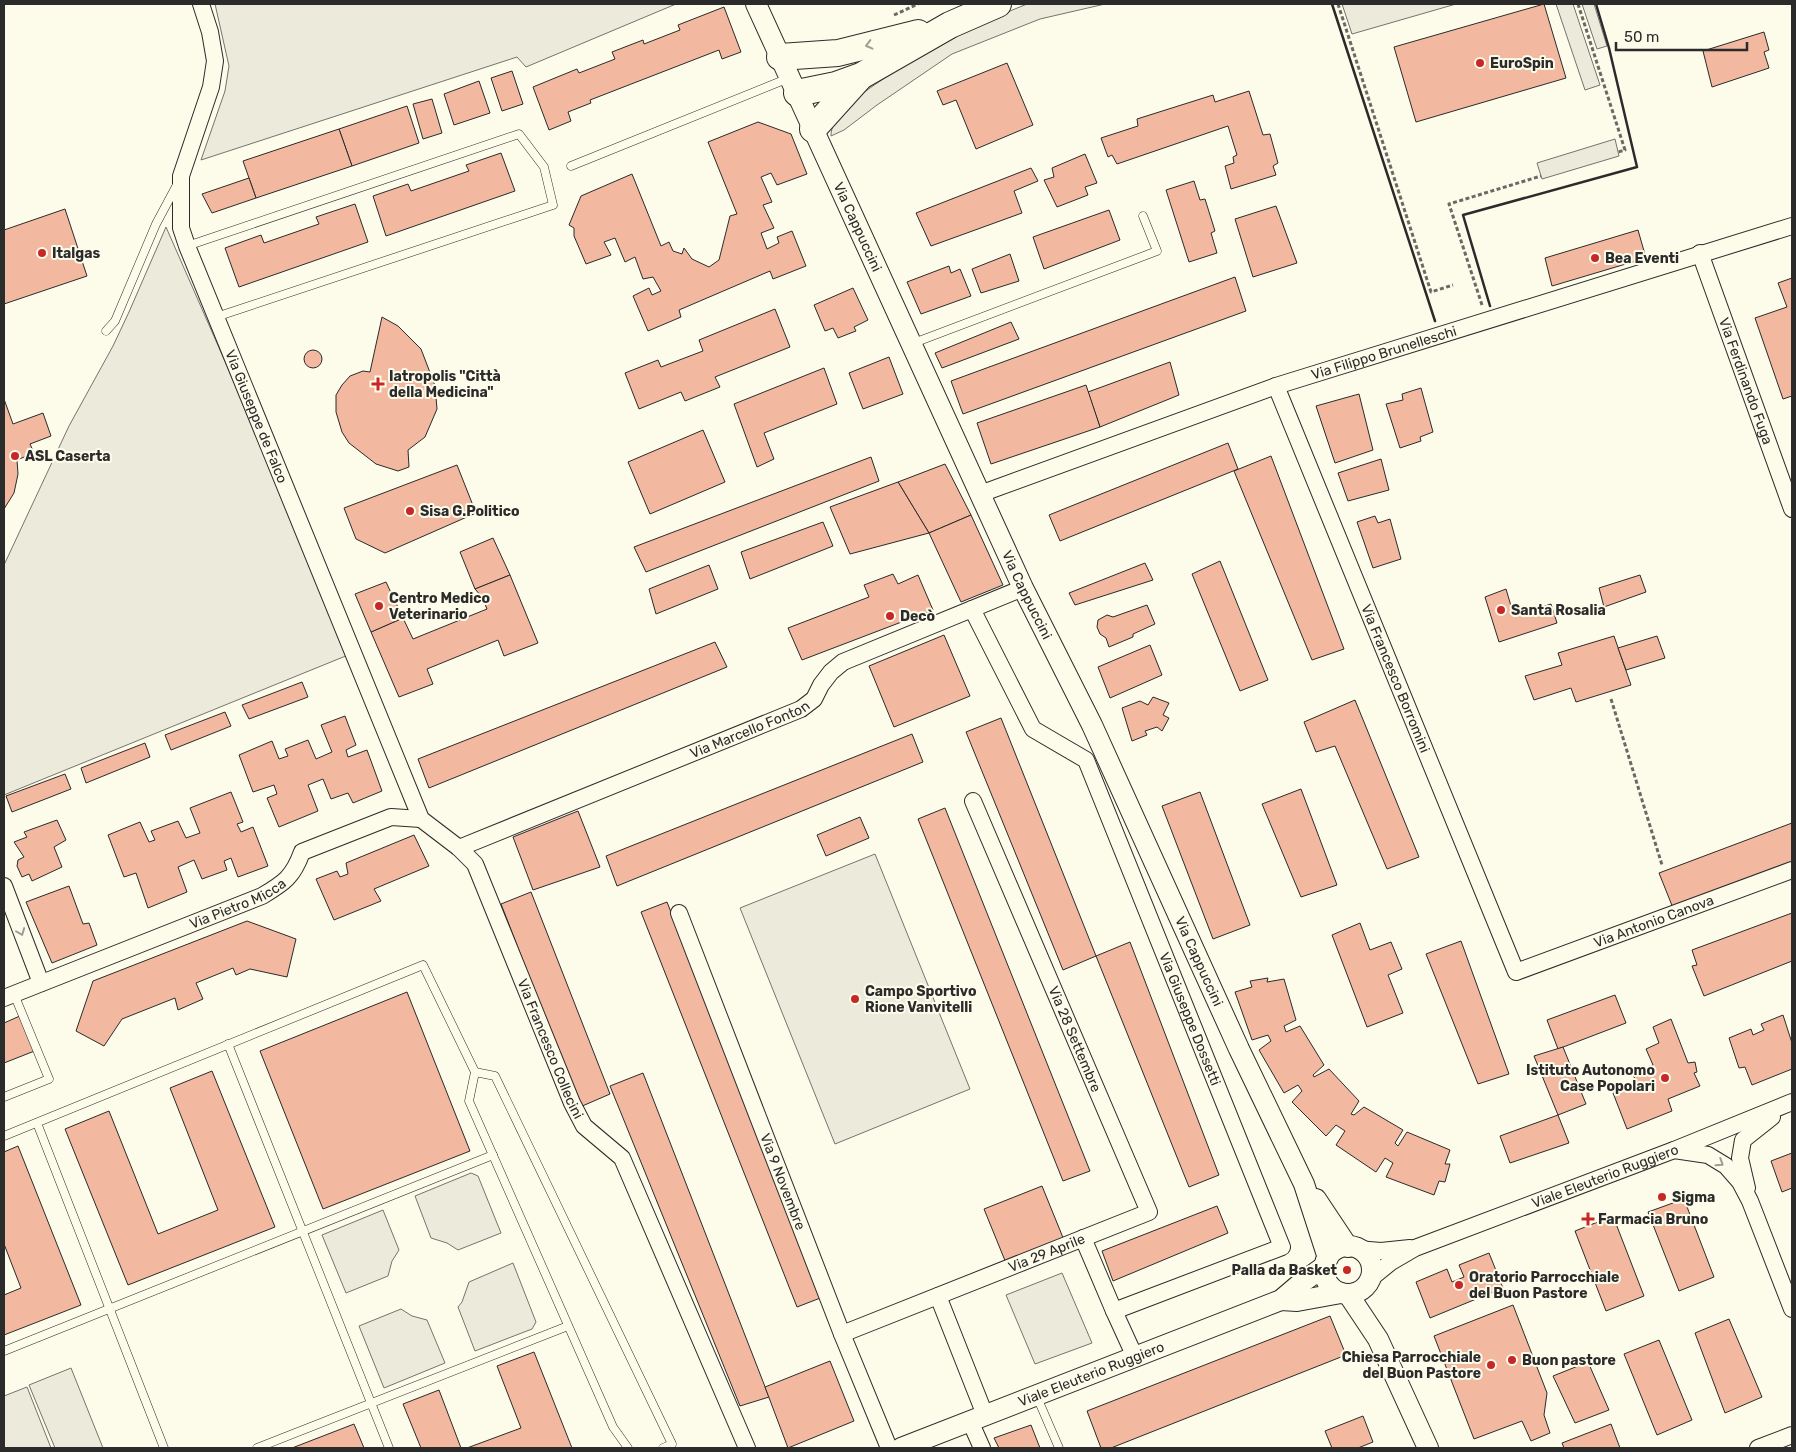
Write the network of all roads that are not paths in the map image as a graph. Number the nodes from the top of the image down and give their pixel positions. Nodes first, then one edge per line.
1 (201, 4) edge
2 (756, 4) edge
3 (998, 4) edge
4 (950, 25) junction
5 (789, 76) junction
6 (861, 76) junction
7 (813, 129) junction
8 (571, 166) dead end
9 (181, 176) junction
10 (1144, 216) dead end
11 (1792, 226) edge
12 (187, 246) junction
13 (1700, 253) junction
14 (216, 317) junction
15 (106, 331) dead end
16 (911, 344) junction
17 (1276, 386) junction
18 (980, 494) junction
19 (1792, 509) edge
20 (1023, 588) junction
21 (972, 609) junction
22 (973, 801) dead end
23 (421, 819) junction
24 (459, 848) junction
25 (1792, 870) edge
26 (4, 886) edge
27 (8, 911) edge
28 (679, 912) dead end
29 (1516, 972) joint
30 (41, 983) junction
31 (9, 996) edge
32 (228, 1044) junction
33 (475, 1072) junction
34 (4, 1097) edge
35 (1789, 1103) edge
36 (37, 1123) junction
37 (4, 1136) edge
38 (1674, 1150) junction
39 (493, 1155) junction
40 (1304, 1184) junction
41 (1750, 1201) junction
42 (303, 1231) junction
43 (1083, 1238) junction
44 (1353, 1248) junction
45 (1414, 1248) junction
46 (1326, 1262) junction
47 (1369, 1282) junction
48 (1344, 1293) junction
49 (938, 1296) junction
50 (1281, 1300) junction
51 (110, 1309) junction
52 (1792, 1309) edge
53 (1114, 1311) junction
54 (568, 1326) junction
55 (842, 1334) junction
56 (1378, 1339) junction
57 (4, 1351) edge
58 (1134, 1357) junction
59 (1036, 1395) junction
60 (371, 1404) junction
61 (978, 1418) junction
62 (1792, 1428) edge
63 (1792, 1435) edge
64 (1774, 1442) junction
65 (673, 1446) edge
66 (164, 1448) edge
67 (257, 1448) edge
68 (389, 1448) edge
69 (628, 1448) edge
70 (663, 1448) edge
71 (747, 1448) edge
72 (889, 1448) edge
73 (901, 1448) edge
74 (982, 1448) edge
75 (1059, 1448) edge
76 (1428, 1448) edge
77 (1758, 1448) edge

1 - 9 street, Via Giuseppe de Falco
2 - 5 street, Via Cappuccini
3 - 4 highway
4 -> 5 highway
4 - 6 highway
5 - 6 highway
5 - 7 street, Via Cappuccini
5 - 8 lane
6 - 7 highway
7 - 16 street, Via Cappuccini
9 - 12 street, Via Giuseppe de Falco
9 - 15 lane
10 - 16 lane
11 - 13 street, Via Filippo Brunelleschi
12 - 14 street, Via Giuseppe de Falco
12 - 14 lane
13 - 17 street, Via Filippo Brunelleschi
13 - 19 street, Via Ferdinando Fuga
14 - 23 street, Via Giuseppe de Falco
16 - 18 street, Via Cappuccini
17 - 18 street, Via Filippo Brunelleschi
17 - 29 street, Via Francesco Borromini
18 - 20 street, Via Cappuccini
20 - 21 street, Via Marcello Fonton
20 - 40 street, Via Cappuccini
21 - 24 street, Via Marcello Fonton
21 - 53 street, Via Giuseppe Dossetti
22 - 43 street, Via 28 Settembre
23 - 24 street, Via Francesco Collecini
23 - 30 street, Via Pietro Micca
24 - 71 street, Via Francesco Collecini
25 - 29 street, Via Antonio Canova
26 - 27 street
27 -> 30 street
28 - 55 street, Via 9 Novembre
30 - 31 street, Via Pietro Micca
31 - 34 lane
32 - 33 lane
32 - 36 lane
32 - 42 lane
33 - 39 lane
33 - 65 lane
35 - 38 street, Viale Eleuterio Ruggiero
35 - 41 street
36 - 37 lane
36 - 51 lane
38 -> 41 street
38 - 45 street, Viale Eleuterio Ruggiero
39 - 42 lane
39 - 54 lane
40 - 44 street, Via Cappuccini
40 - 46 street, Via Cappuccini
41 - 52 street
42 - 51 lane
42 - 60 lane
43 - 49 street, Via 29 Aprile
43 - 53 street, Via 29 Aprile
44 - 45 street, Viale Eleuterio Ruggiero
44 - 46 street
44 - 47 street
45 - 47 street, Viale Eleuterio Ruggiero
46 - 48 street
46 - 50 street, Viale Eleuterio Ruggiero
47 - 48 street
47 - 56 street
48 - 50 street, Viale Eleuterio Ruggiero
48 - 56 street
49 - 55 street, Via 29 Aprile
49 - 61 street
50 - 58 street, Viale Eleuterio Ruggiero
51 - 57 lane
51 - 66 lane
53 - 58 street
54 - 60 lane
54 - 69 lane
55 - 72 street, Via 9 Novembre
56 - 76 street
58 - 59 street, Viale Eleuterio Ruggiero
59 - 61 street, Viale Eleuterio Ruggiero
59 - 75 lane
60 - 67 lane
60 - 68 lane
61 - 73 street, Viale Eleuterio Ruggiero
61 - 74 street
62 - 64 street
63 - 64 street
64 - 77 street
65 - 70 lane

